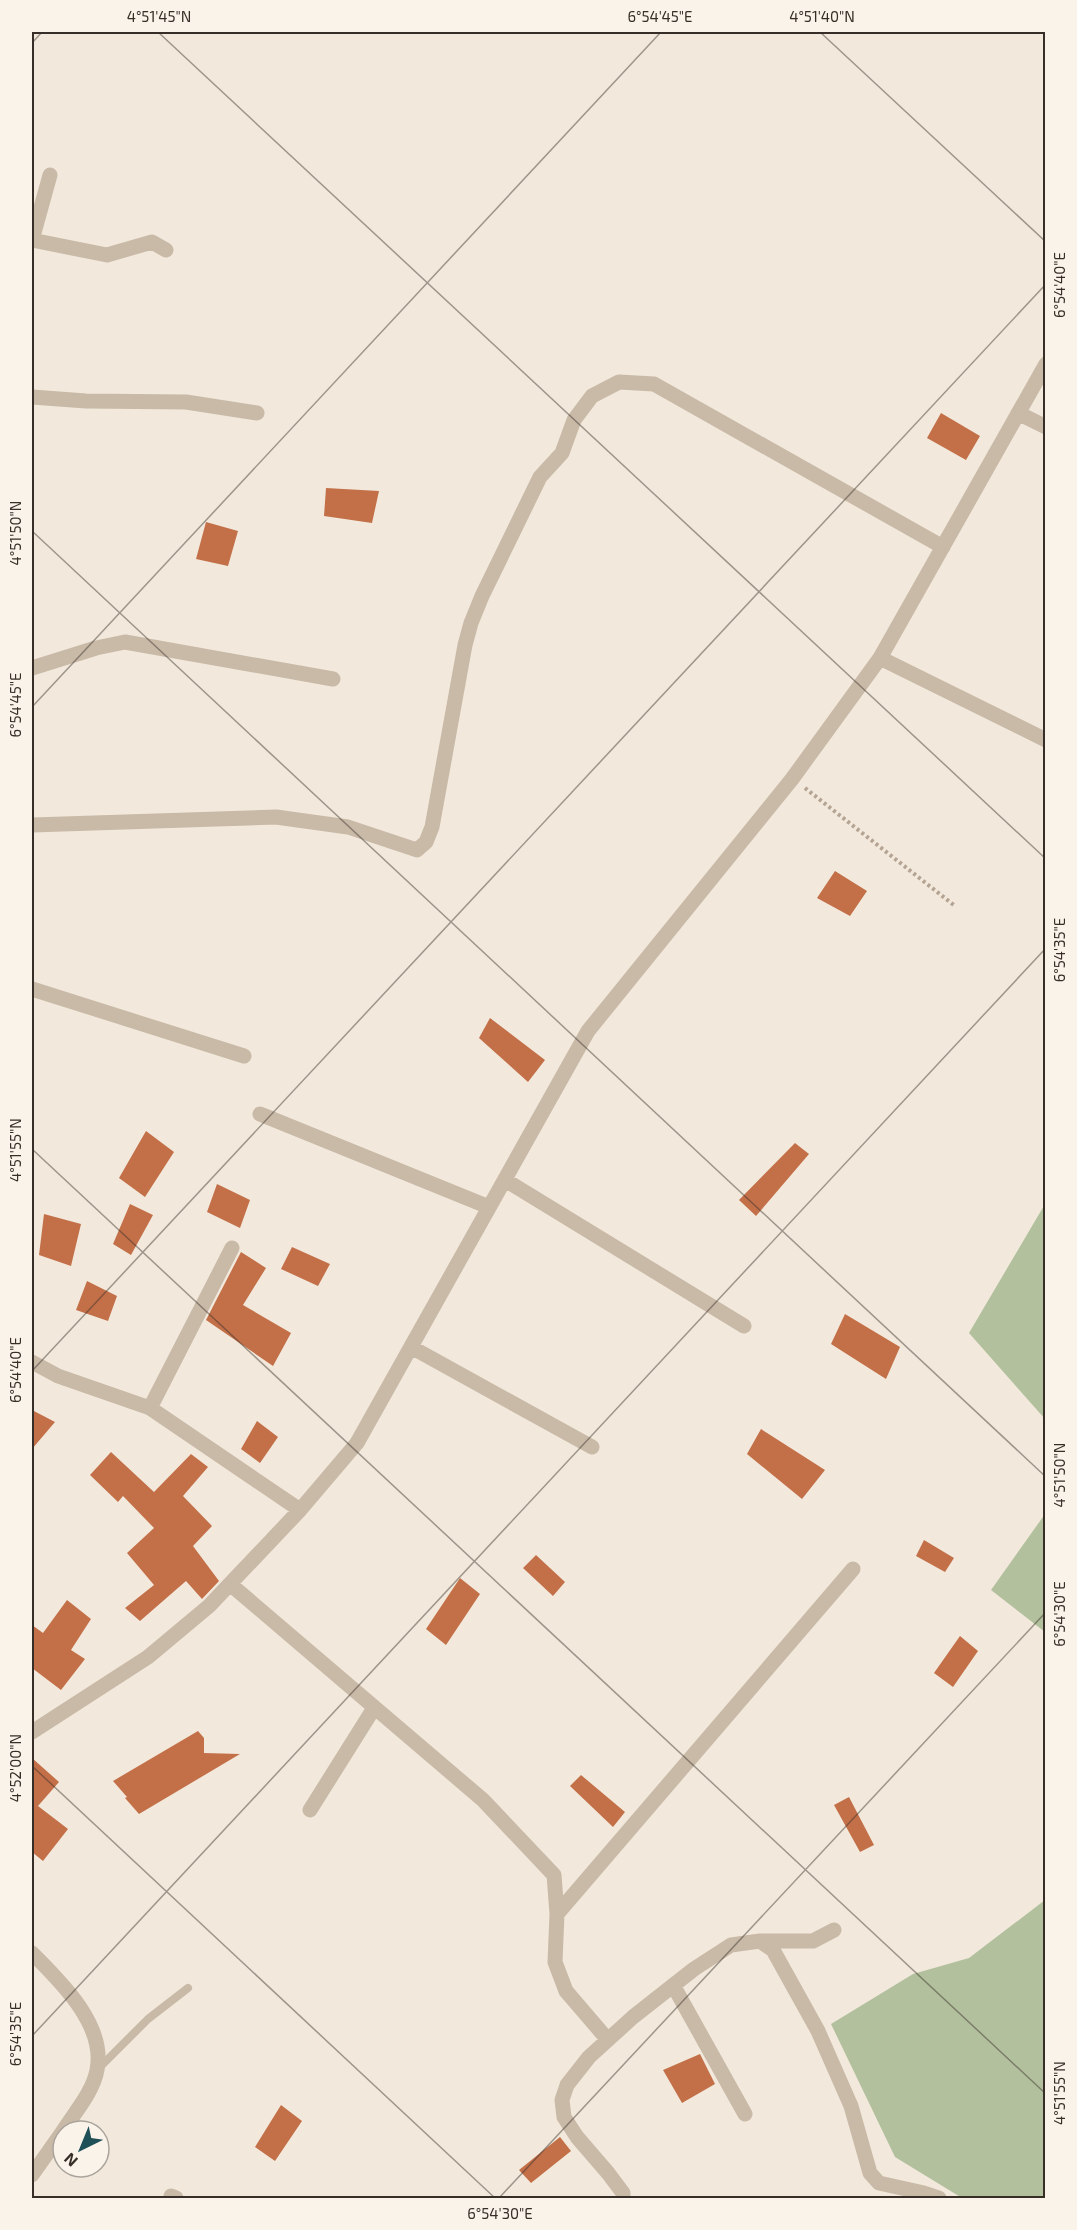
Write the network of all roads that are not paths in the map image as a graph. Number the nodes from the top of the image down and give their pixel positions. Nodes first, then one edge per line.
1 (50, 175) dead end
2 (32, 240) edge
3 (166, 250) dead end
4 (1046, 364) edge
5 (32, 398) edge
6 (256, 413) dead end
7 (1018, 413) junction
8 (1046, 427) edge
9 (943, 547) junction
10 (880, 658) junction
11 (32, 668) edge
12 (333, 679) dead end
13 (1046, 740) edge
14 (32, 825) edge
15 (32, 989) edge
16 (244, 1056) dead end
17 (260, 1114) dead end
18 (505, 1180) junction
19 (489, 1207) junction
20 (232, 1248) dead end
21 (744, 1326) dead end
22 (411, 1347) junction
23 (32, 1362) edge
24 (150, 1408) junction
25 (592, 1447) dead end
26 (300, 1510) junction
27 (853, 1569) dead end
28 (230, 1584) junction
29 (374, 1708) junction
30 (32, 1732) edge
31 (310, 1810) dead end
32 (557, 1914) junction
33 (834, 1930) dead end
34 (760, 1941) junction
35 (32, 1953) edge
36 (673, 1985) junction
37 (188, 1988) dead end
38 (608, 2040) junction
39 (97, 2070) junction
40 (745, 2114) dead end
41 (71, 2119) edge
42 (51, 2148) edge
43 (32, 2175) edge
44 (623, 2199) edge
45 (939, 2199) edge

1 - 2 street
2 - 3 street
4 - 7 street
5 - 6 street
7 - 8 street
7 - 9 street
9 - 10 street
9 - 14 street
10 - 13 street
10 - 18 street
11 - 12 street
15 - 16 street
17 - 19 street
18 - 19 street
18 - 21 street
19 - 22 street
20 - 24 street
22 - 25 street
22 - 26 street
23 - 24 street
24 - 26 street
26 - 28 street
27 - 32 street
28 - 29 street
28 - 30 street
29 - 31 street
29 - 32 street
32 - 38 street
33 - 34 street
34 - 36 street
34 - 45 street
35 - 39 street
36 - 38 street
36 - 40 street
37 - 39 lane
38 - 44 street
39 - 41 street
42 - 43 street

